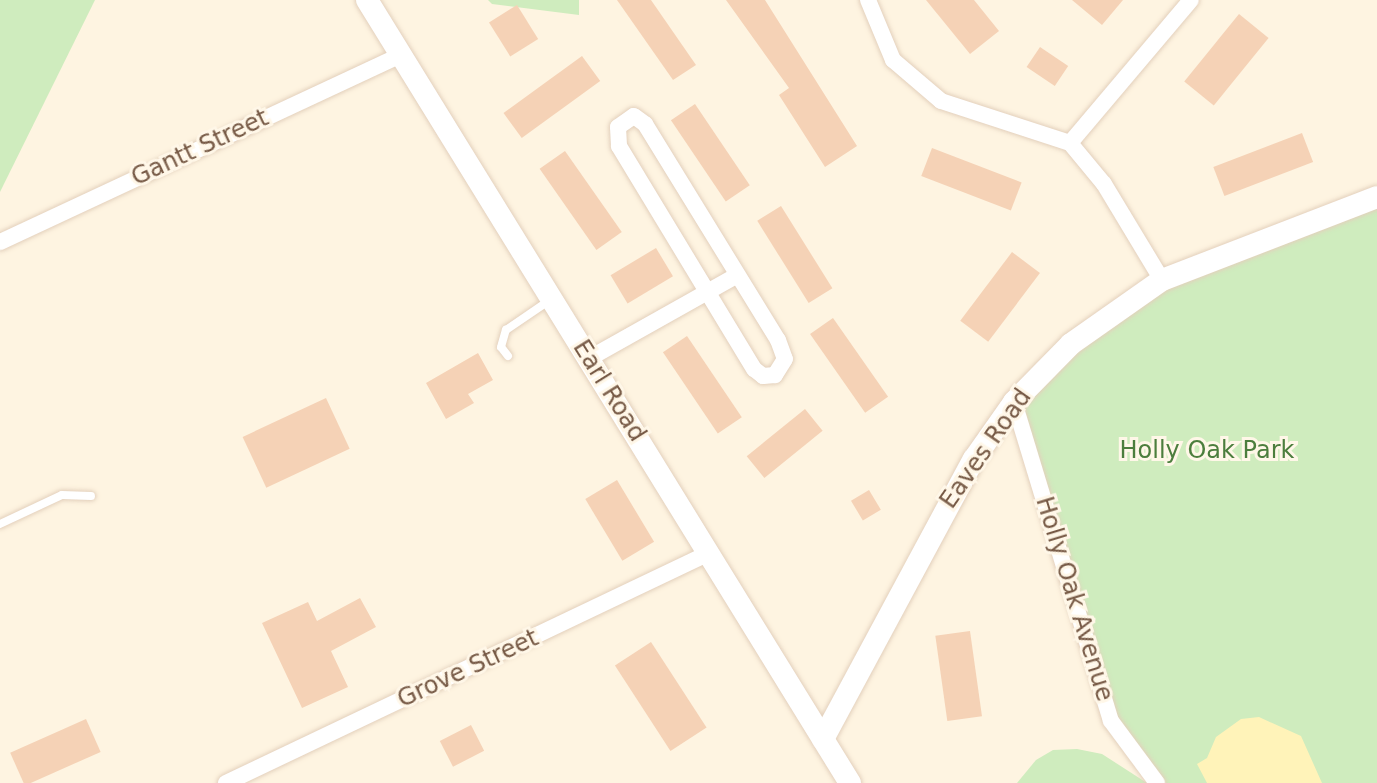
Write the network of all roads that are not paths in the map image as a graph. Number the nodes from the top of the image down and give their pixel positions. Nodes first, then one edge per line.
1 (367, 0) edge
2 (868, 0) edge
3 (1191, 0) edge
4 (401, 55) junction
5 (1070, 143) junction
6 (1377, 197) edge
7 (0, 242) edge
8 (736, 276) junction
9 (1162, 280) junction
10 (705, 293) junction
11 (552, 299) junction
12 (508, 356) dead end
13 (588, 359) junction
14 (1014, 402) junction
15 (91, 496) dead end
16 (0, 524) edge
17 (709, 553) junction
18 (823, 739) junction
19 (226, 783) edge
20 (850, 783) edge
21 (1157, 783) edge

1 - 4 main road, Earl Road
2 - 5 street
3 - 5 street
4 - 7 street, Gantt Street
4 - 11 main road, Earl Road
5 - 9 street
6 - 9 main road, Eaves Road
8 - 10 street
8 - 10 street
8 - 10 street
9 - 14 main road, Eaves Road
10 - 13 street
11 - 12 lane
11 - 13 main road, Earl Road
13 - 17 main road, Earl Road
14 - 18 main road, Eaves Road
14 - 21 street, Holly Oak Avenue
15 - 16 lane
17 - 18 main road, Earl Road
17 - 19 street, Grove Street
18 - 20 main road, Earl Road

